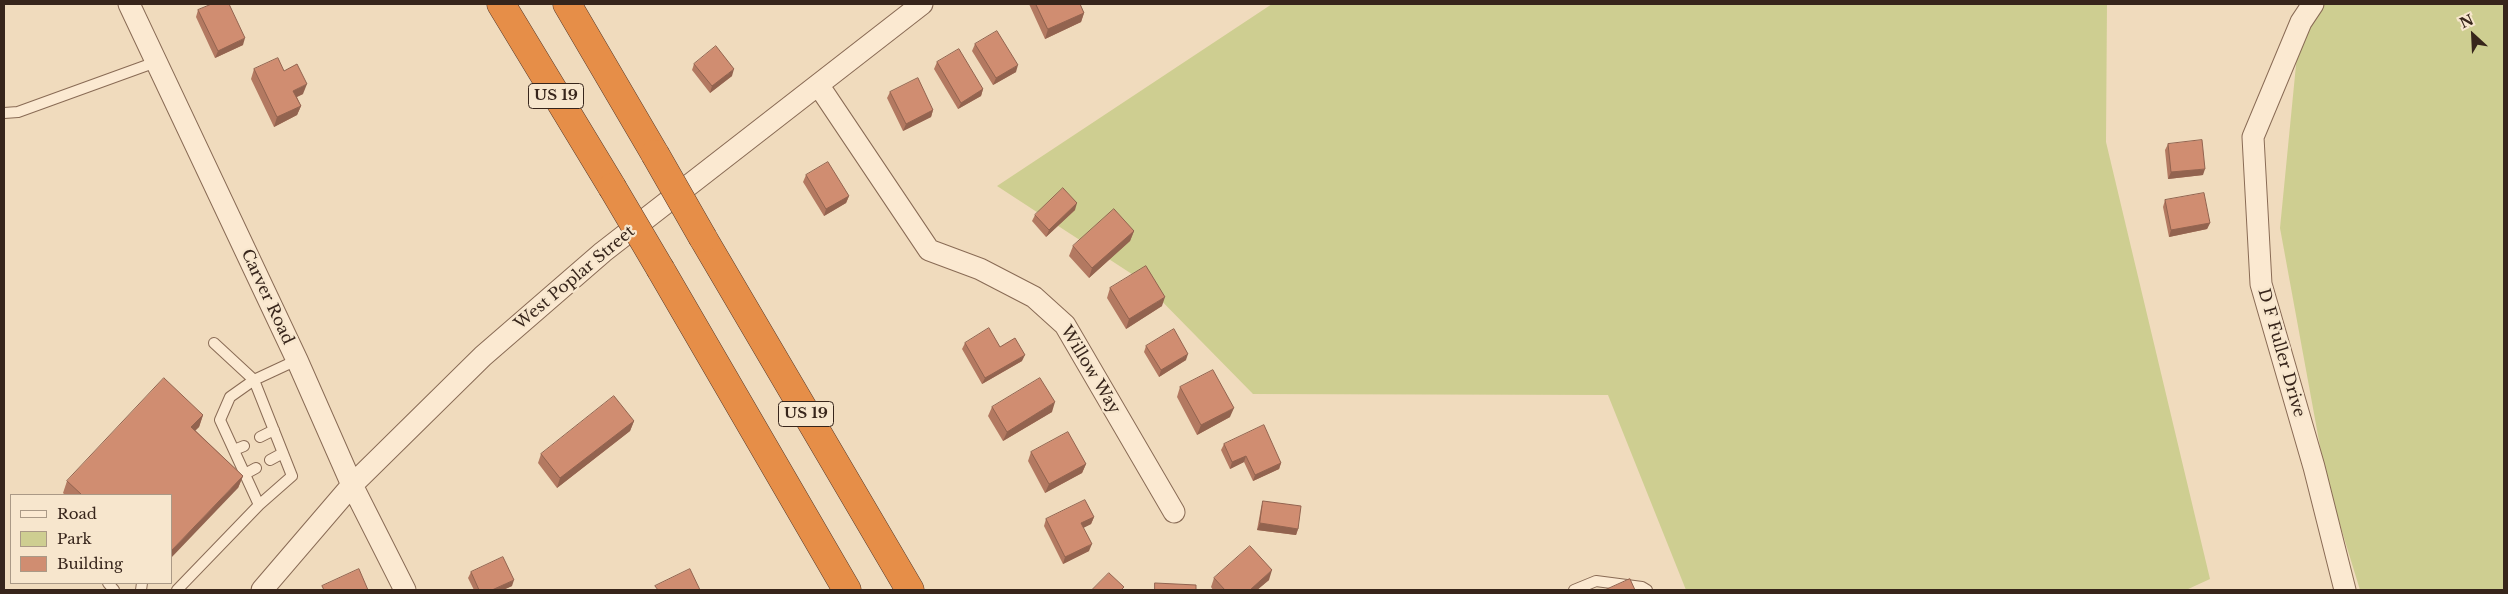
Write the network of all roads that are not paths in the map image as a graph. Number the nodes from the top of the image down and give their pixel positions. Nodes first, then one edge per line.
1 (129, 4) edge
2 (501, 4) edge
3 (567, 4) edge
4 (922, 4) edge
5 (2313, 4) edge
6 (156, 62) junction
7 (819, 86) junction
8 (4, 113) edge
9 (214, 343) dead end
10 (296, 360) junction
11 (254, 380) junction
12 (274, 430) junction
13 (260, 437) dead end
14 (244, 446) dead end
15 (234, 450) junction
16 (283, 453) junction
17 (270, 460) dead end
18 (256, 468) dead end
19 (245, 474) junction
20 (352, 485) junction
21 (259, 505) junction
22 (1174, 512) dead end
23 (177, 590) edge
24 (262, 590) edge
25 (405, 590) edge
26 (847, 590) edge
27 (910, 590) edge
28 (1574, 590) edge
29 (1647, 590) edge
30 (2345, 590) edge

1 - 6 street, Carver Road
2 - 26 highway, US 19, bridge
3 - 27 highway, US 19, bridge
4 - 7 street, West Poplar Street
5 - 30 street, D F Fuller Drive
6 - 8 lane
6 - 10 street, Carver Road
7 - 20 street, West Poplar Street
7 - 22 street, Willow Way
9 - 11 lane
10 - 11 lane
10 - 20 street, Carver Road
11 - 12 lane
11 - 15 lane
12 - 13 lane
12 - 16 lane
14 - 15 lane
15 - 19 lane
16 - 17 lane
16 - 21 lane
18 - 19 lane
19 - 21 lane
20 - 24 street, West Poplar Street
20 - 25 street, Carver Road
21 - 23 lane
28 - 29 lane

